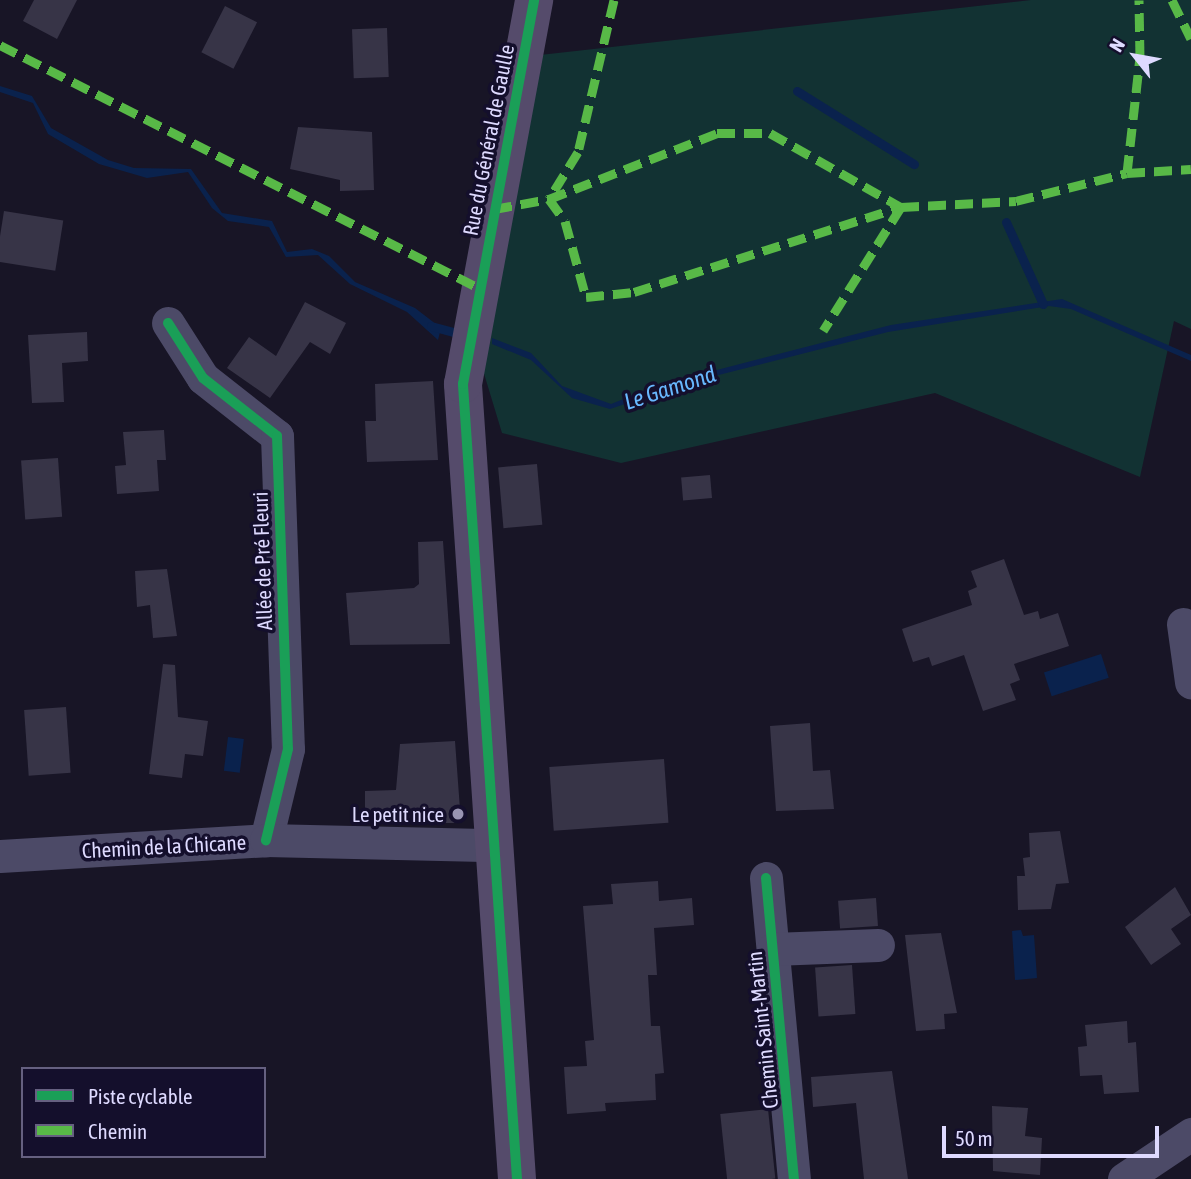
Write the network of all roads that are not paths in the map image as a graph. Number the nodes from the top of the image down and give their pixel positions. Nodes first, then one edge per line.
1 (534, 0) edge
2 (168, 323) dead end
3 (1183, 624) dead end
4 (1191, 682) edge
5 (266, 840) junction
6 (495, 845) junction
7 (0, 856) edge
8 (766, 878) dead end
9 (878, 945) dead end
10 (774, 949) junction
11 (1191, 1134) edge
12 (517, 1179) edge
13 (794, 1179) edge
14 (1124, 1179) edge

1 - 6 main road, Rue du Général de Gaulle
2 - 5 street, Allée de Pré Fleuri
3 - 4 street
5 - 6 street, Chemin de la Chicane
5 - 7 street, Chemin de la Chicane
6 - 12 main road, Rue du Général de Gaulle
8 - 10 street, Chemin Saint-Martin
9 - 10 street, Chemin Saint-Martin
10 - 13 street, Chemin Saint-Martin
11 - 14 street

